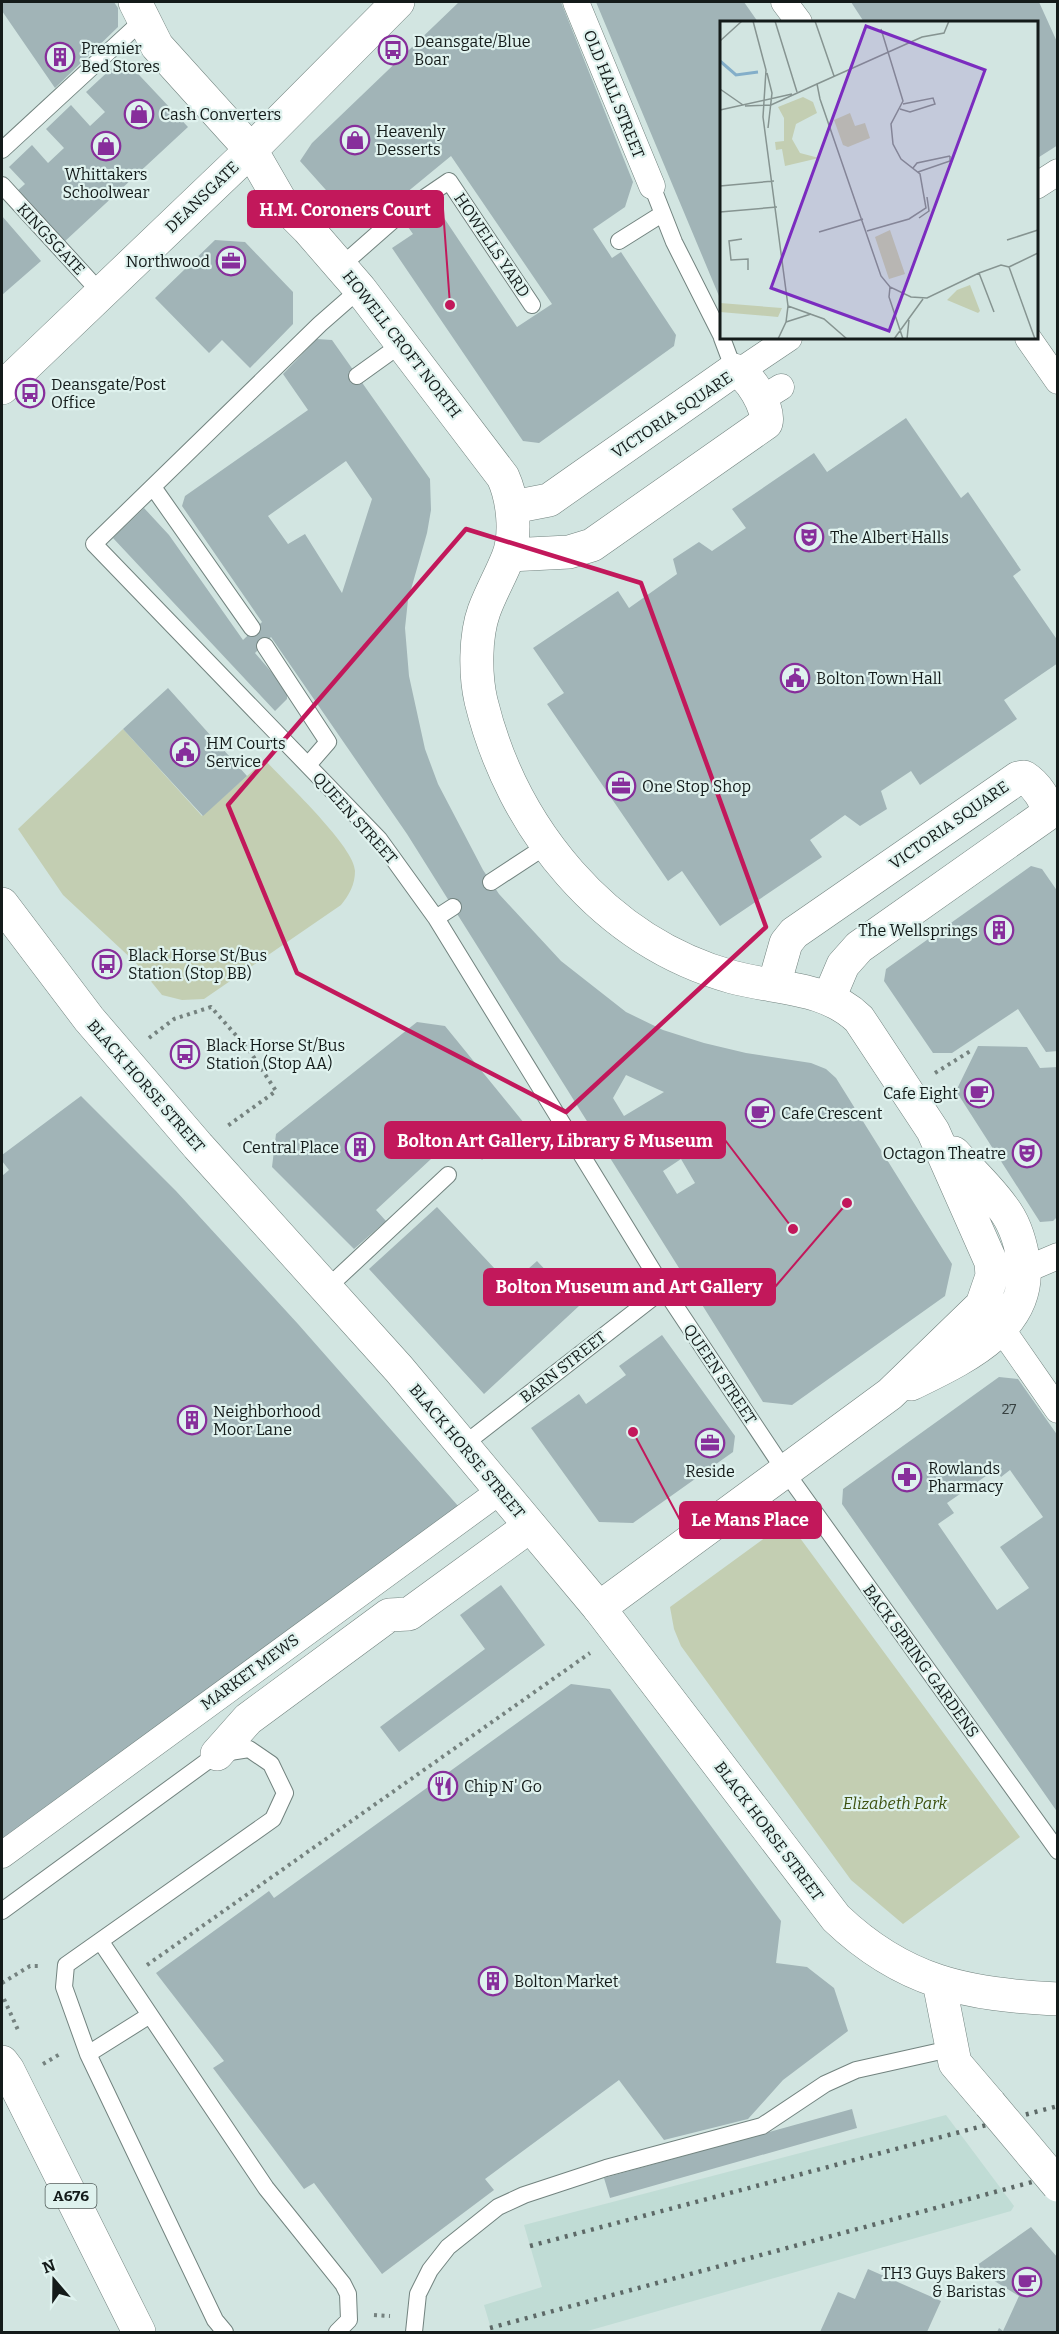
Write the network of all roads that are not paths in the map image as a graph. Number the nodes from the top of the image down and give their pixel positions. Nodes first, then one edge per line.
1 (398, 2) edge
2 (576, 2) edge
3 (784, 2) edge
4 (139, 11) edge
5 (798, 21) edge
6 (2, 150) edge
7 (251, 150) junction
8 (1058, 172) edge
9 (2, 185) edge
10 (1038, 185) edge
11 (652, 186) joint
12 (662, 214) junction
13 (619, 241) dead end
14 (351, 278) junction
15 (101, 293) junction
16 (532, 305) dead end
17 (720, 333) edge
18 (723, 339) edge
19 (787, 339) edge
20 (1029, 339) edge
21 (403, 343) junction
22 (737, 371) junction
23 (357, 376) dead end
24 (1058, 381) edge
25 (2, 388) edge
26 (153, 487) junction
27 (513, 507) junction
28 (509, 555) junction
29 (252, 628) dead end
30 (265, 646) dead end
31 (308, 765) junction
32 (1052, 809) edge
33 (546, 846) junction
34 (491, 882) dead end
35 (2, 904) edge
36 (453, 907) dead end
37 (436, 918) junction
38 (774, 985) junction
39 (829, 998) junction
40 (933, 1131) junction
41 (448, 1175) dead end
42 (1046, 1267) edge
43 (327, 1288) junction
44 (664, 1289) junction
45 (1001, 1328) junction
46 (890, 1394) junction
47 (1058, 1410) edge
48 (462, 1446) junction
49 (785, 1471) junction
50 (500, 1491) junction
51 (530, 1526) junction
52 (599, 1608) junction
53 (217, 1754) junction
54 (1058, 1851) edge
55 (2, 1855) edge
56 (2, 1911) edge
57 (101, 1942) junction
58 (939, 1982) junction
59 (1058, 1999) edge
60 (150, 2015) junction
61 (950, 2049) junction
62 (88, 2054) junction
63 (2, 2062) edge
64 (1058, 2186) edge
65 (414, 2325) edge
66 (139, 2332) edge
67 (225, 2332) edge
68 (337, 2332) edge

1 - 7 street, DEANSGATE
2 - 11 street, OLD HALL STREET
3 - 5 street
4 - 6 lane
4 - 7 street, HOWELL CROFT NORTH
7 - 14 street, HOWELL CROFT NORTH
7 - 15 street, DEANSGATE
8 - 10 street
9 - 15 lane, KINGSGATE
11 - 12 lane
12 - 13 lane
12 - 17 lane
14 - 16 lane, HOWELLS YARD
14 - 21 street, HOWELL CROFT NORTH
14 - 26 lane, QUEEN STREET
15 - 25 street, DEANSGATE
18 - 22 lane
19 - 22 street
20 - 24 street
21 - 23 lane
21 - 27 street, HOWELL CROFT NORTH
22 - 27 street, VICTORIA SQUARE
22 - 28 street, VICTORIA SQUARE
26 - 29 lane
26 - 31 lane, QUEEN STREET
27 - 28 street, HOWELL CROFT NORTH
28 - 33 street, HOWELL CROFT NORTH
30 - 31 lane
31 - 37 lane, QUEEN STREET
32 - 38 street, VICTORIA SQUARE
32 - 39 street, VICTORIA SQUARE
33 - 34 lane
33 - 38 street, HOWELL CROFT NORTH
35 - 43 street, BLACK HORSE STREET
36 - 37 lane
37 - 44 lane, QUEEN STREET
38 - 39 street, HOWELL CROFT NORTH
39 - 40 street, HOWELL CROFT NORTH
40 - 42 street
40 - 46 street
41 - 43 lane
42 - 45 street
43 - 48 street, BLACK HORSE STREET
44 - 48 lane, BARN STREET
44 - 49 lane, QUEEN STREET
45 - 46 street
45 - 47 street
46 - 49 street
48 - 50 street, BLACK HORSE STREET
49 - 52 street
49 - 54 lane, BACK SPRING GARDENS
50 - 51 street, BLACK HORSE STREET
50 - 55 street, MARKET MEWS
51 - 52 street, BLACK HORSE STREET
51 - 53 street
52 - 58 street, BLACK HORSE STREET
53 - 56 lane
53 - 57 lane
57 - 60 lane
57 - 62 lane
58 - 59 street, BLACK HORSE STREET
58 - 61 street
60 - 62 lane
60 - 68 lane
61 - 64 street, bridge
61 - 65 lane
62 - 67 lane
63 - 66 street, A676

